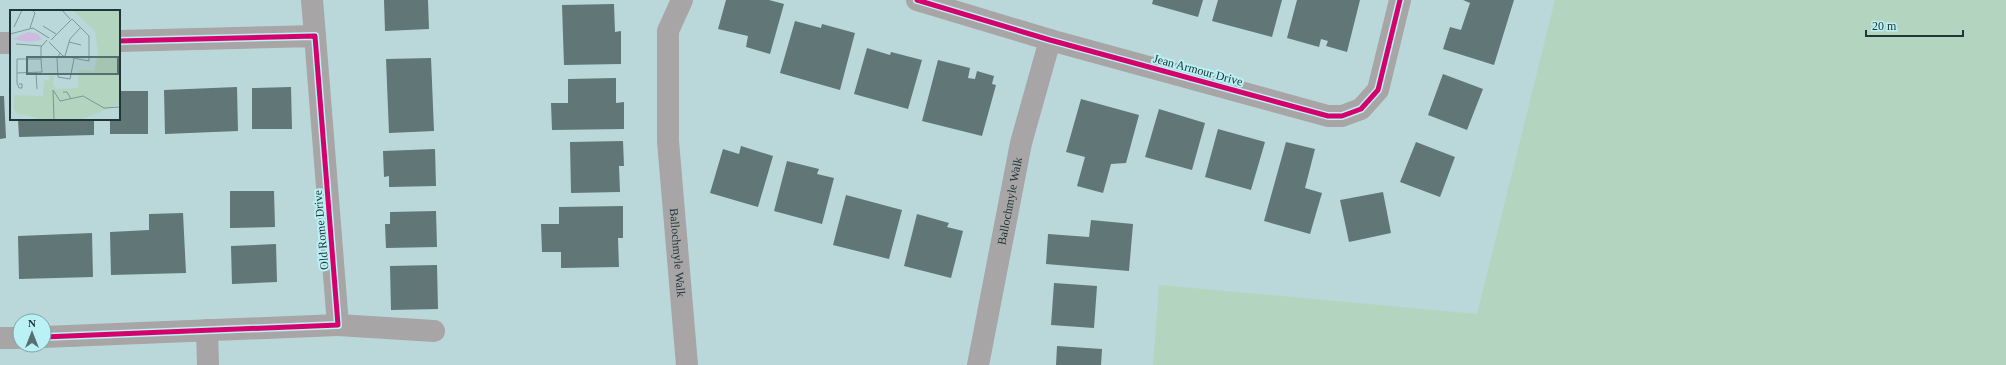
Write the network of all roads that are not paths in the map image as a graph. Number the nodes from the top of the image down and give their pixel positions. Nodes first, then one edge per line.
1 (312, 0) edge
2 (682, 0) edge
3 (917, 0) edge
4 (1400, 0) edge
5 (315, 36) junction
6 (1050, 40) junction
7 (120, 41) edge
8 (338, 324) junction
9 (207, 330) junction
10 (434, 330) dead end
11 (52, 337) edge
12 (0, 338) edge
13 (12, 338) edge
14 (208, 365) edge
15 (687, 365) edge
16 (978, 365) edge

1 - 5 street, Old Rome Drive
2 - 15 street, Ballochmyle Walk
3 - 6 street, Jean Armour Drive
4 - 6 street, Jean Armour Drive
5 - 7 street
5 - 8 street, Old Rome Drive
6 - 16 street, Ballochmyle Walk
8 - 9 street
8 - 10 street
9 - 11 street
9 - 14 street
12 - 13 street

